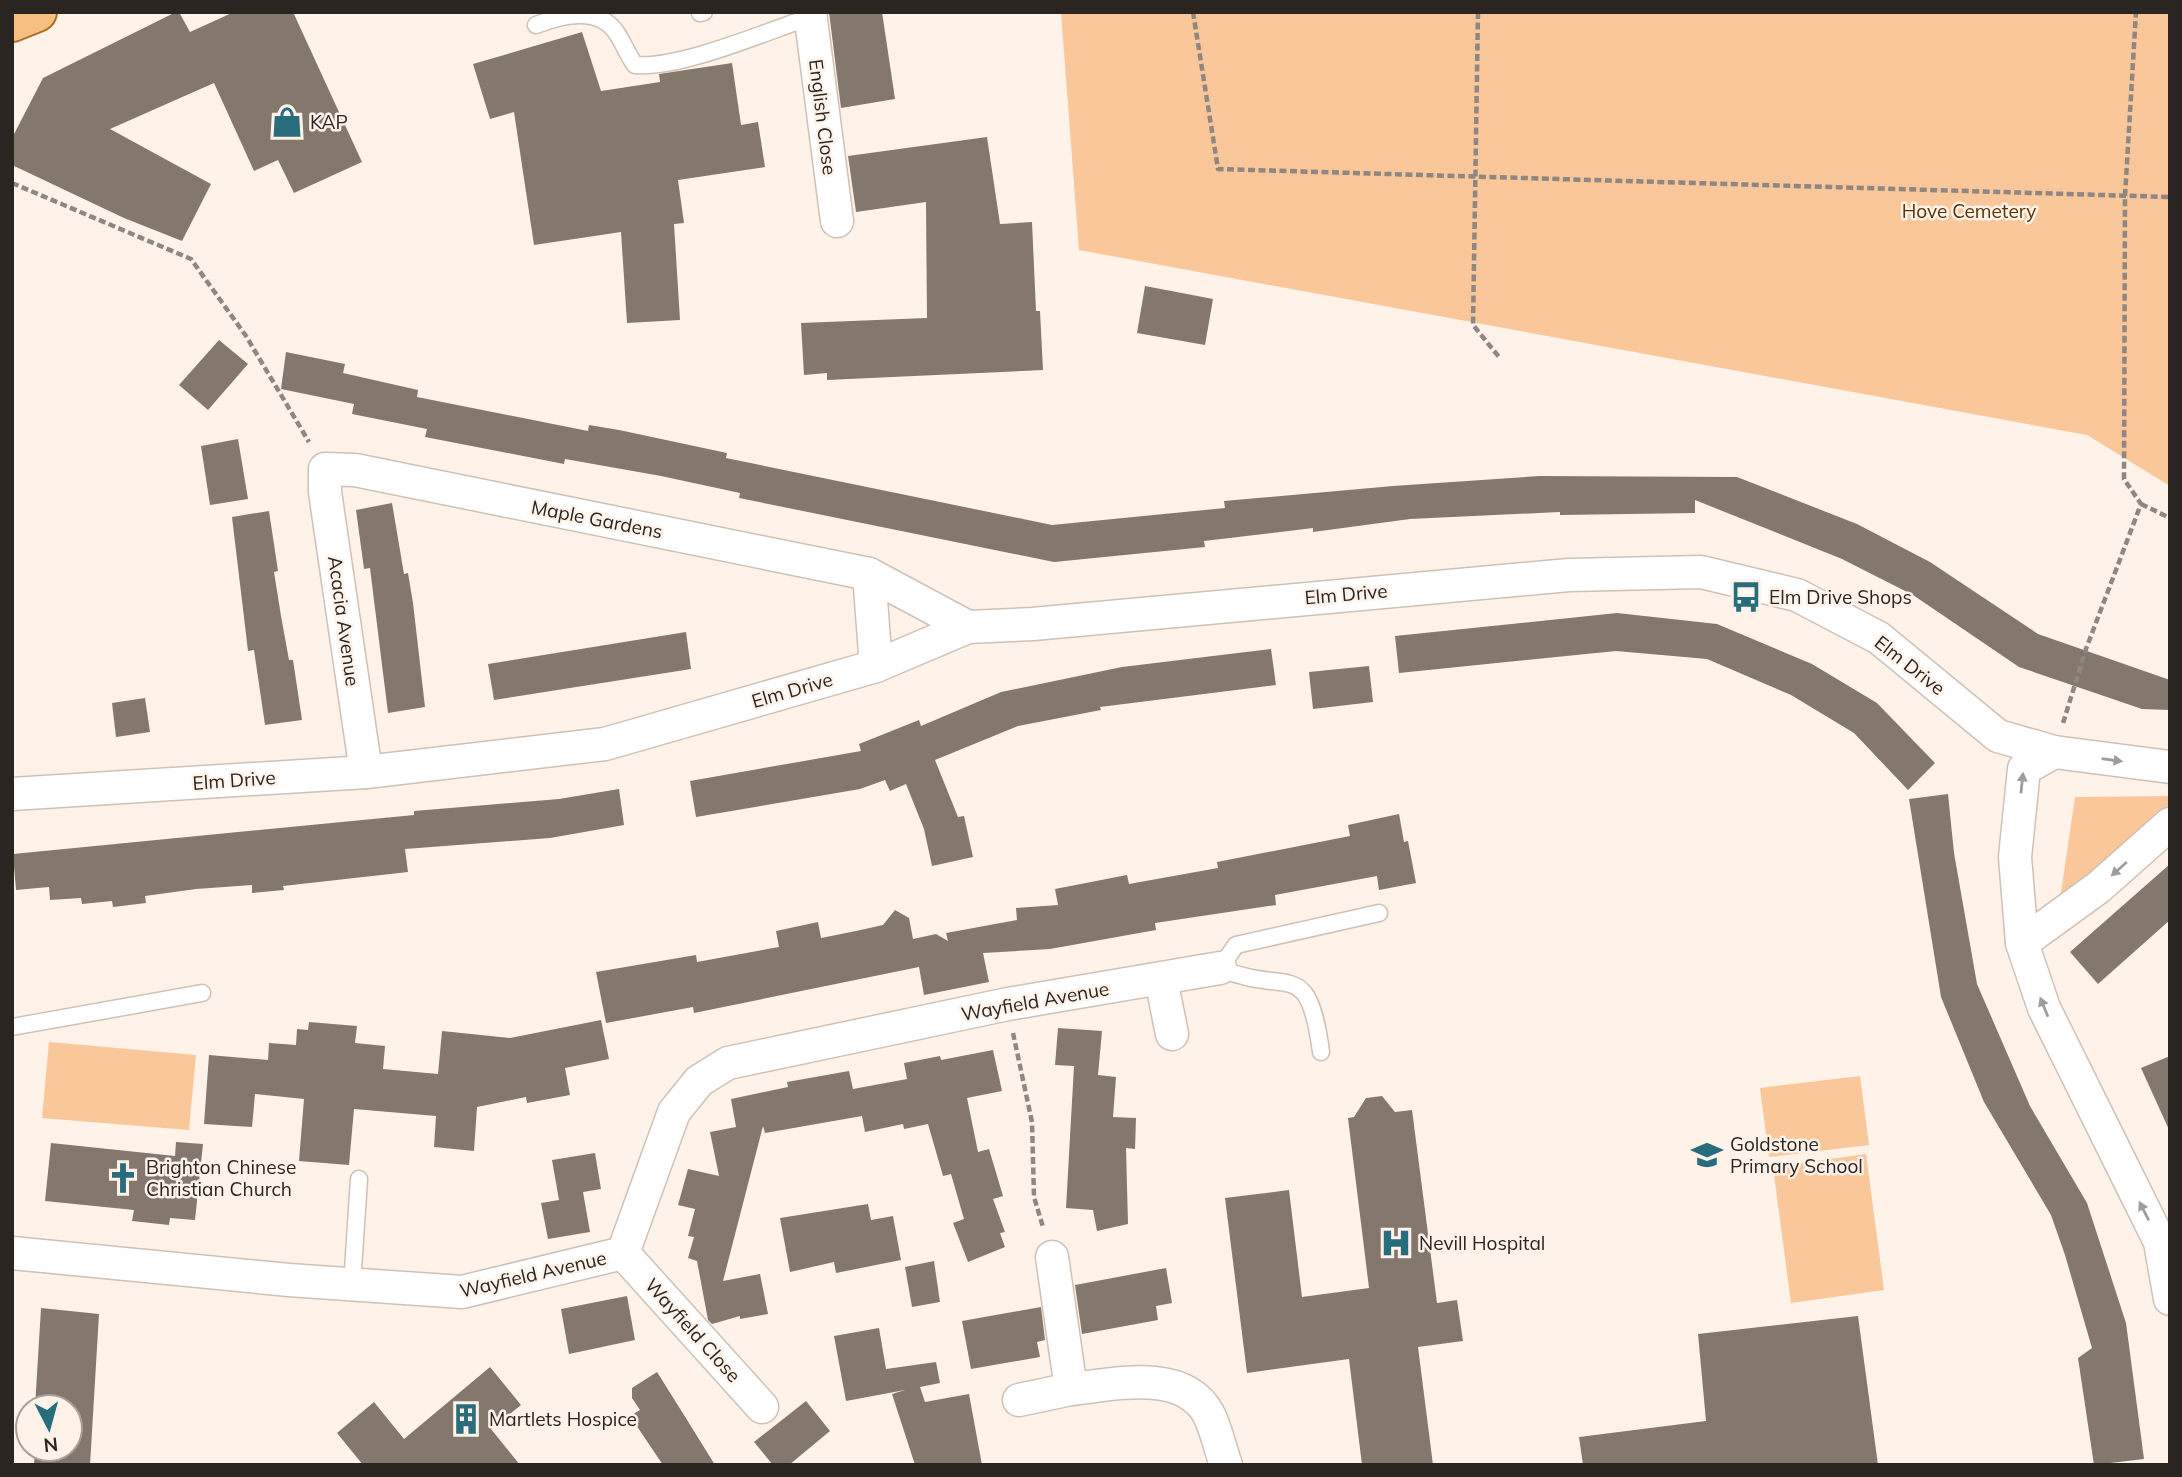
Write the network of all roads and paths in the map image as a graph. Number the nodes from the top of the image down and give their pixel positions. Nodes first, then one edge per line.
1 (37, 12) edge
2 (1193, 12) edge
3 (1478, 12) edge
4 (2136, 12) edge
5 (810, 15) edge
6 (12, 23) edge
7 (536, 25) dead end
8 (1473, 178) junction
9 (12, 183) edge
10 (2125, 196) junction
11 (2170, 197) edge
12 (836, 221) dead end
13 (1499, 357) dead end
14 (325, 469) junction
15 (2141, 504) junction
16 (2170, 518) edge
17 (869, 574) junction
18 (968, 626) junction
19 (876, 666) junction
20 (2054, 752) junction
21 (2170, 767) edge
22 (366, 772) junction
23 (12, 794) edge
24 (2170, 824) edge
25 (1379, 913) dead end
26 (2022, 943) junction
27 (1220, 968) junction
28 (1161, 979) junction
29 (202, 993) dead end
30 (1007, 1004) junction
31 (12, 1027) edge
32 (1172, 1034) dead end
33 (1321, 1052) dead end
34 (359, 1179) dead end
35 (12, 1253) edge
36 (623, 1253) junction
37 (1052, 1258) joint
38 (352, 1284) junction
39 (2170, 1299) edge
40 (1071, 1389) junction
41 (1019, 1400) dead end
42 (762, 1407) dead end
43 (1226, 1465) edge

1 - 6 main road
2 - 8 path
3 - 8 path
4 - 10 path
5 - 7 lane
5 - 12 street, English Close
8 - 10 path
8 - 13 path
9 - 14 path
10 - 11 path
10 - 15 path
14 - 17 street, Maple Gardens
14 - 22 street, Acacia Avenue
15 - 16 path
15 - 20 path
17 - 18 street, Maple Gardens
17 - 19 street
18 - 19 street, Elm Drive
18 - 20 street, Elm Drive
19 - 22 street, Elm Drive
20 -> 21 street, Elm Drive
26 -> 20 street
22 - 23 street, Elm Drive
24 -> 26 street
25 - 27 lane
39 -> 26 street
27 - 28 street, Wayfield Avenue
27 - 33 lane
28 - 30 street, Wayfield Avenue
28 - 32 street
29 - 31 lane
30 - 36 street, Wayfield Avenue
30 - 37 path
34 - 38 lane
35 - 38 street, Wayfield Avenue
36 - 38 street, Wayfield Avenue
36 - 42 street, Wayfield Close
37 - 40 street
40 - 41 street
40 - 43 street

